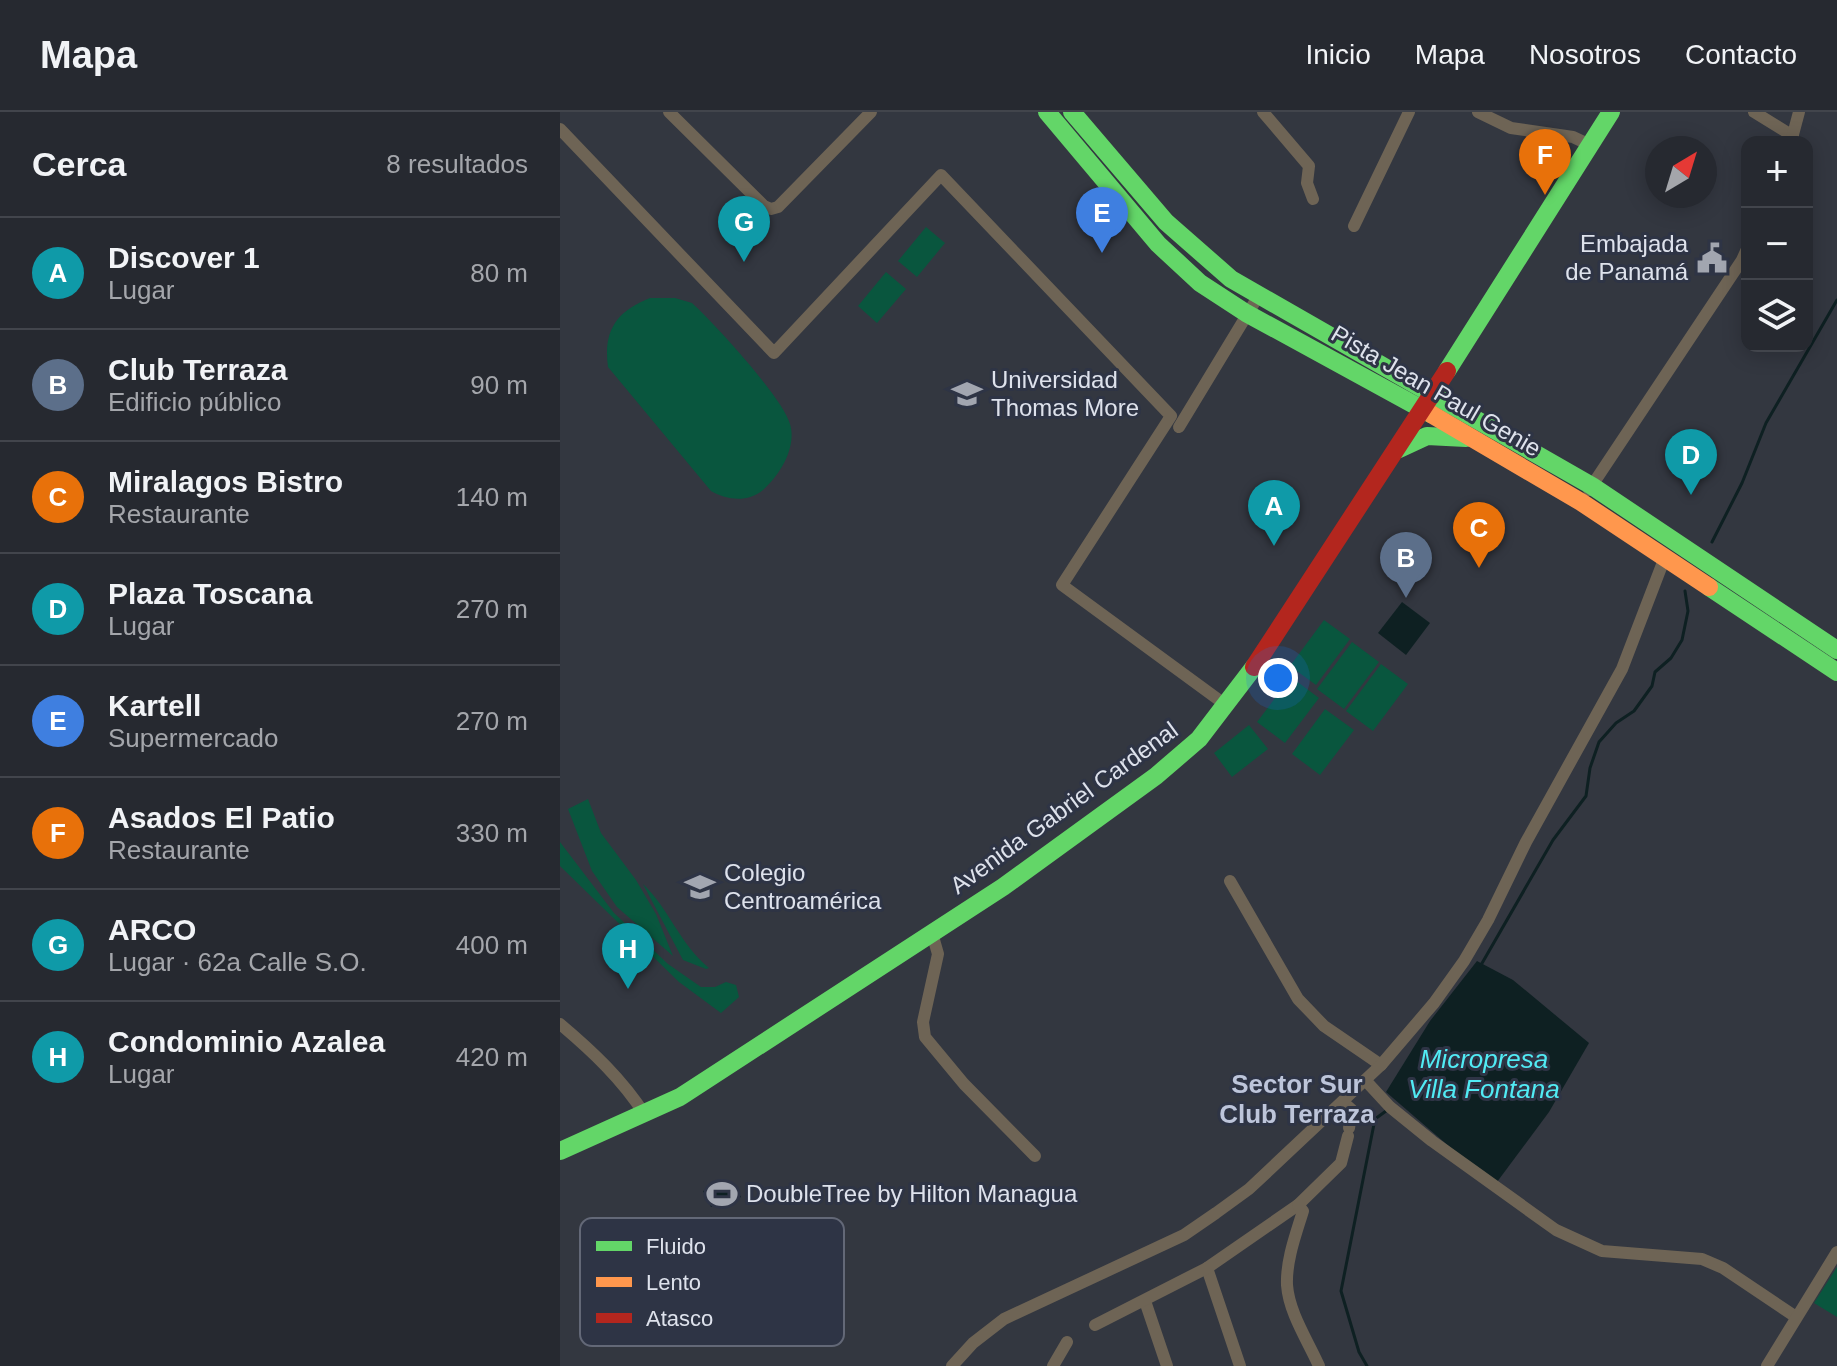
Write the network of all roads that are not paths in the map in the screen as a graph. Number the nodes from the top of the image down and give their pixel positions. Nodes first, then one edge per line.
1 (669, 112) edge
2 (871, 112) edge
3 (1047, 112) edge
4 (1072, 112) edge
5 (1263, 112) edge
6 (1409, 112) edge
7 (1478, 112) edge
8 (1611, 112) edge
9 (1754, 112) edge
10 (1799, 112) edge
11 (560, 129) edge
12 (1788, 136) edge
13 (1793, 136) edge
14 (1590, 145) junction
15 (1313, 199) dead end
16 (1354, 226) dead end
17 (1741, 262) edge
18 (1259, 295) junction
19 (1246, 313) junction
20 (1432, 392) junction
21 (1422, 409) junction
22 (1179, 427) dead end
23 (1476, 441) junction
24 (1396, 450) junction
25 (1586, 494) junction
26 (1644, 521) junction
27 (1665, 557) junction
28 (1760, 598) junction
29 (1837, 650) edge
30 (1837, 672) edge
31 (1227, 704) junction
32 (1230, 881) dead end
33 (932, 933) junction
34 (560, 1024) edge
35 (1381, 1065) junction
36 (1366, 1081) junction
37 (1344, 1103) junction
38 (645, 1115) junction
39 (560, 1151) edge
40 (1035, 1156) dead end
41 (1298, 1205) junction
42 (1837, 1252) edge
43 (1207, 1268) junction
44 (1145, 1301) junction
45 (1796, 1317) junction
46 (1095, 1325) dead end
47 (1067, 1342) dead end
48 (952, 1366) edge
49 (1053, 1366) edge
50 (1167, 1366) edge
51 (1240, 1366) edge
52 (1319, 1366) edge
53 (1767, 1366) edge

1 - 2 street
3 - 19 main road, Pista Jean Paul Genie
4 - 18 main road, Pista Jean Paul Genie
5 - 15 street
6 - 16 street
7 - 14 street
8 - 14 main road, Avenida Gabriel Cardenal
9 - 12 street
10 - 13 street
11 - 31 street
14 - 20 main road, Avenida Gabriel Cardenal
17 - 25 street
18 - 19 street
18 - 20 main road, Pista Jean Paul Genie
19 - 21 main road, Pista Jean Paul Genie
19 - 22 street
20 - 21 main road, Avenida Gabriel Cardenal
20 - 25 main road, Pista Jean Paul Genie
21 - 23 main road, Pista Jean Paul Genie
21 - 24 main road, Avenida Gabriel Cardenal
23 - 24 main road
23 - 25 main road, Pista Jean Paul Genie
24 - 31 main road, Avenida Gabriel Cardenal
25 - 26 main road, Pista Jean Paul Genie
25 - 27 main road, Pista Jean Paul Genie
26 - 27 main road
26 - 28 main road, Pista Jean Paul Genie
27 - 28 main road
27 - 30 main road, Pista Jean Paul Genie
27 - 35 street
28 - 29 main road, Pista Jean Paul Genie
31 - 33 main road, Avenida Gabriel Cardenal
32 - 35 street
33 - 38 main road, Avenida Gabriel Cardenal
33 - 40 street
34 - 38 street
35 - 36 street
36 - 37 street
36 - 45 street
37 - 41 street
37 - 48 street
38 - 39 main road, Avenida Gabriel Cardenal
41 - 43 street
41 - 52 street
42 - 45 street
43 - 44 street
43 - 51 street
44 - 46 street
44 - 50 street
45 - 53 street
47 - 49 street

